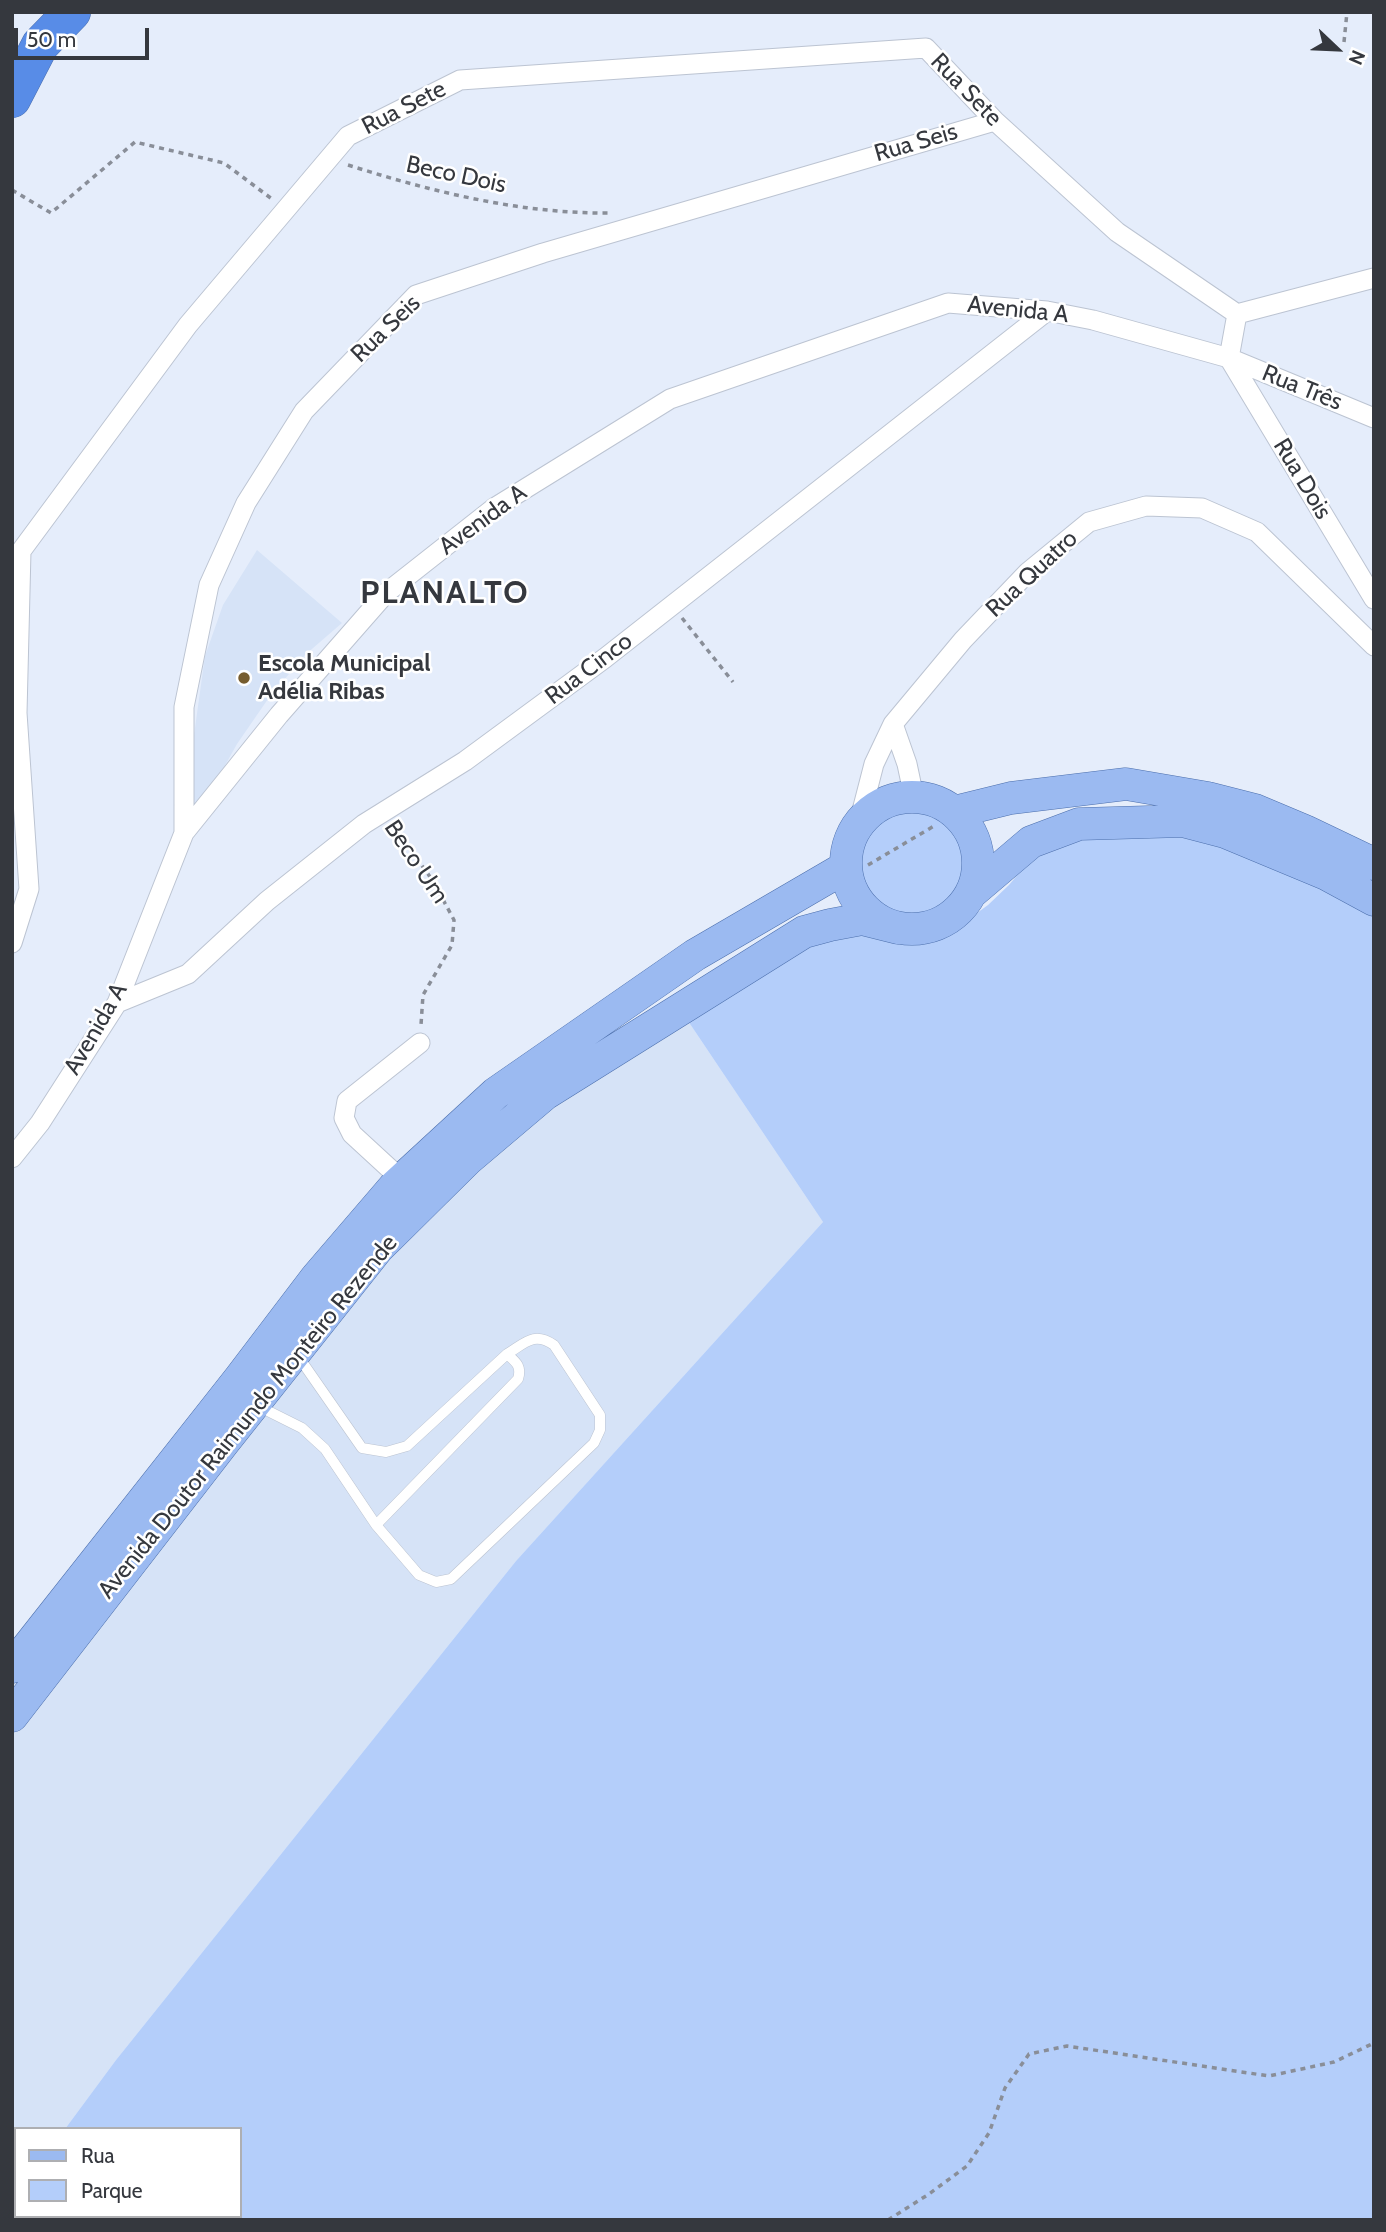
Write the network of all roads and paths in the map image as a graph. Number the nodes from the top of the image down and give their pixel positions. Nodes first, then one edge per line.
1 (72, 12) edge
2 (1347, 12) edge
3 (1344, 42) dead end
4 (12, 99) edge
5 (996, 121) junction
6 (329, 159) junction
7 (12, 190) edge
8 (286, 210) junction
9 (578, 213) dead end
10 (1374, 278) edge
11 (1047, 311) junction
12 (1237, 314) junction
13 (1229, 359) junction
14 (1374, 418) edge
15 (1374, 599) edge
16 (672, 605) junction
17 (1374, 646) edge
18 (733, 682) dead end
19 (893, 724) junction
20 (914, 797) junction
21 (383, 813) junction
22 (956, 815) junction
23 (858, 826) junction
24 (184, 833) junction
25 (1374, 864) edge
26 (847, 872) junction
27 (971, 892) junction
28 (1374, 900) edge
29 (898, 928) junction
30 (12, 943) edge
31 (117, 1003) junction
32 (419, 1043) joint
33 (12, 1158) edge
34 (401, 1180) junction
35 (296, 1352) junction
36 (507, 1354) junction
37 (254, 1404) junction
38 (376, 1525) junction
39 (24, 1640) edge
40 (12, 1667) edge
41 (12, 1716) edge
42 (1374, 2043) edge
43 (888, 2220) edge

1 - 4 highway
2 - 3 path
5 - 6 street, Rua Sete
5 - 12 street, Rua Sete
5 - 24 street, Rua Seis
6 - 8 street, Rua Sete
6 - 9 path, Beco Dois
7 - 8 path
8 - 30 street, Rua Sete
10 - 12 street
11 - 13 street, Avenida A
11 - 16 street, Rua Cinco
11 - 24 street, Avenida A
12 - 13 street
13 - 14 street, Rua Três
13 - 15 street, Rua Dois
16 - 18 path
16 - 21 street, Rua Cinco
17 - 19 street, Rua Quatro
19 - 20 street
19 - 23 street, Rua Quatro
20 - 22 main road
20 - 23 main road
21 - 31 street, Rua Cinco
21 - 32 path, Beco Um
22 - 25 main road
22 - 26 path
22 - 27 main road
23 - 26 main road
24 - 31 street, Avenida A
26 - 29 main road
26 - 34 main road, Avenida Doutor Raimundo Monteiro Rezende
27 - 28 main road, Avenida Doutor Raimundo Monteiro Rezende
27 - 29 main road, Avenida Doutor Raimundo Monteiro Rezende
29 - 35 main road, Avenida Doutor Raimundo Monteiro Rezende
31 - 33 street, Avenida A
32 - 34 street
34 - 39 main road, Avenida Doutor Raimundo Monteiro Rezende
35 - 36 lane
35 - 37 main road, Avenida Doutor Raimundo Monteiro Rezende
36 - 38 lane
36 - 38 lane
37 - 38 lane
37 - 41 main road, Avenida Doutor Raimundo Monteiro Rezende
39 - 40 main road, Avenida Doutor Raimundo Monteiro Rezende
42 - 43 path

